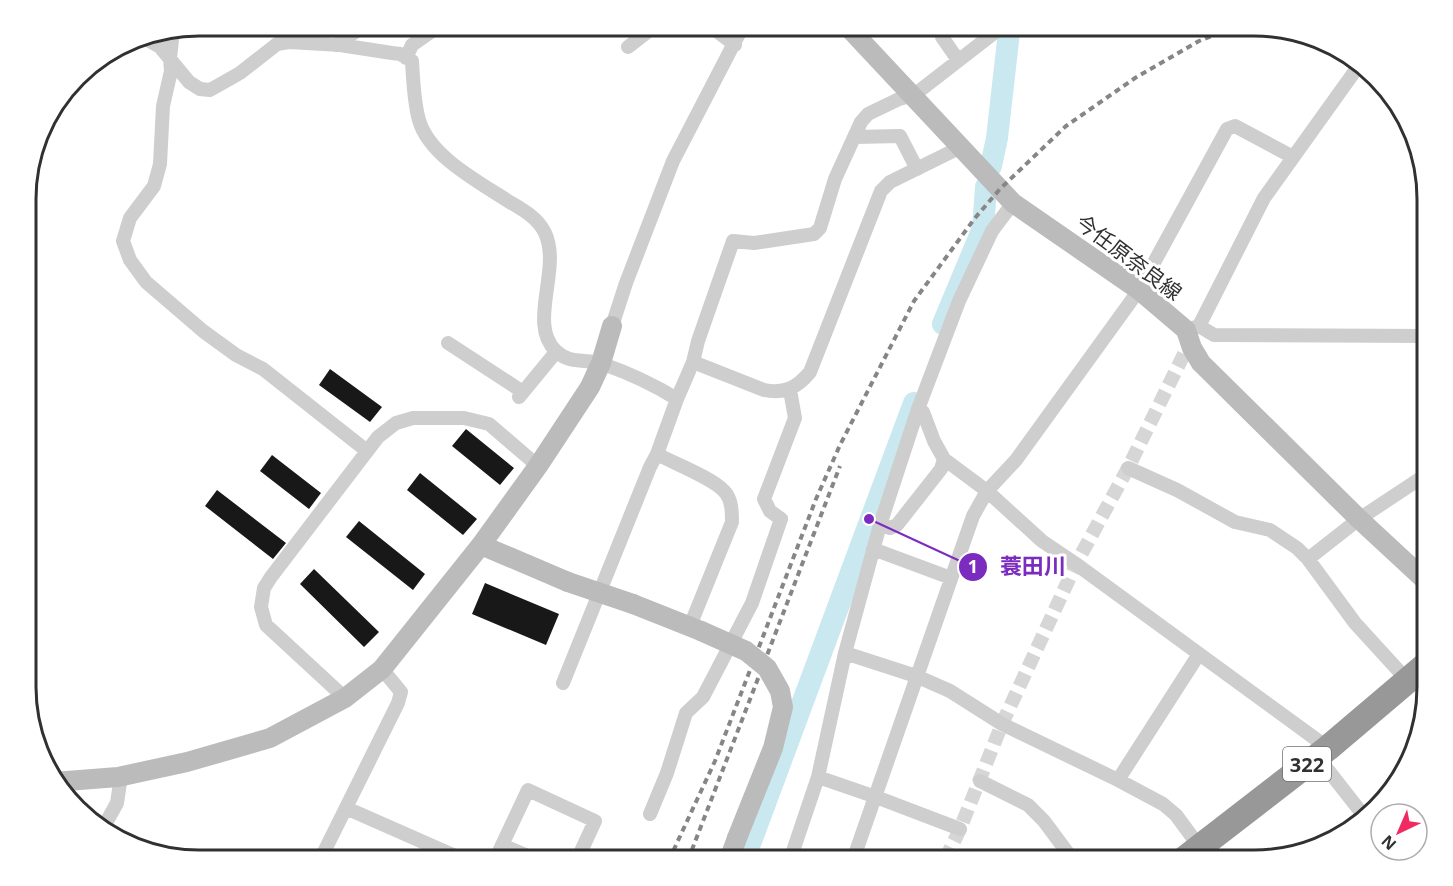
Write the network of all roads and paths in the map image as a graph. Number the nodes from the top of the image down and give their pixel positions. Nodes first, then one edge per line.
1 (285, 36) edge
2 (349, 36) edge
3 (424, 36) edge
4 (642, 36) edge
5 (723, 36) edge
6 (739, 36) edge
7 (857, 36) edge
8 (990, 36) edge
9 (942, 37) dead end
10 (172, 38) edge
11 (153, 43) edge
12 (283, 43) junction
13 (336, 45) junction
14 (735, 45) junction
15 (628, 46) dead end
16 (170, 58) junction
17 (406, 58) junction
18 (958, 60) junction
19 (1355, 71) edge
20 (914, 95) junction
21 (854, 137) junction
22 (961, 147) junction
23 (1293, 157) junction
24 (917, 169) junction
25 (1013, 203) junction
26 (1139, 290) junction
27 (612, 326) joint
28 (1192, 328) junction
29 (1417, 336) edge
30 (448, 343) dead end
31 (556, 352) junction
32 (693, 362) junction
33 (601, 363) junction
34 (790, 390) junction
35 (677, 399) junction
36 (918, 409) junction
37 (367, 452) junction
38 (657, 454) junction
39 (944, 459) junction
40 (538, 466) junction
41 (1128, 468) dead end
42 (1417, 481) edge
43 (987, 491) junction
44 (1359, 519) junction
45 (879, 525) junction
46 (481, 545) junction
47 (873, 549) junction
48 (1308, 559) junction
49 (1417, 573) edge
50 (951, 578) junction
51 (696, 628) junction
52 (845, 653) junction
53 (1199, 654) junction
54 (382, 669) junction
55 (1417, 673) edge
56 (916, 676) junction
57 (1408, 681) junction
58 (563, 683) dead end
59 (345, 698) junction
60 (1323, 752) junction
61 (121, 776) junction
62 (818, 777) junction
63 (980, 780) dead end
64 (1118, 780) junction
65 (66, 781) edge
66 (876, 797) junction
67 (346, 808) junction
68 (1361, 811) edge
69 (650, 814) dead end
70 (107, 821) edge
71 (960, 829) dead end
72 (502, 845) junction
73 (325, 850) edge
74 (441, 850) edge
75 (500, 850) edge
76 (514, 850) edge
77 (582, 850) edge
78 (733, 850) edge
79 (793, 850) edge
80 (857, 850) edge
81 (1066, 850) edge
82 (1194, 850) edge
83 (1204, 850) edge

1 - 12 street
2 - 13 street
3 - 17 street
4 - 15 street
5 - 14 street
6 - 14 street
7 - 20 street, 今任原奈良線
8 - 18 street
9 - 18 street
10 - 16 street
11 - 16 street
12 - 13 street
12 - 16 street
13 - 17 street
14 - 27 street
16 - 37 street
17 - 31 street
18 - 20 street
19 - 23 street
20 - 21 street
20 - 22 street, 今任原奈良線
21 - 24 street
21 - 32 street
22 - 24 street
22 - 25 street, 今任原奈良線
23 - 26 street
23 - 28 street
24 - 34 street
25 - 26 street, 今任原奈良線
25 - 36 street
26 - 28 street, 今任原奈良線
26 - 43 street
27 - 33 street
28 - 29 street
28 - 44 street, 今任原奈良線
30 - 31 street
31 - 33 street
32 - 34 street
32 - 35 street
33 - 35 street
33 - 40 street
34 - 69 street
35 - 38 street
36 - 39 street
36 - 45 street
37 - 40 street
37 - 59 street
38 - 51 street
38 - 58 street
39 - 43 street
39 - 45 street
40 - 46 street
41 - 48 street
42 - 44 street
43 - 50 street
43 - 53 street
44 - 48 street
44 - 49 street, 今任原奈良線
45 - 47 street
46 - 51 street, bridge
46 - 54 street
47 - 50 street
47 - 52 street
48 - 57 street
50 - 56 street
51 - 78 street, bridge
52 - 56 street
52 - 62 street
53 - 60 street
53 - 64 street
54 - 59 street
54 - 67 street
55 - 57 highway, 322
56 - 64 street
56 - 66 street
57 - 60 highway, 322
59 - 61 street
60 - 68 street
60 - 83 highway, 322
61 - 65 street
61 - 70 street
62 - 66 street
62 - 79 street
63 - 81 street
64 - 82 street
66 - 71 street
66 - 80 street
67 - 73 street
67 - 74 street
72 - 75 street
72 - 76 street
72 - 77 street

